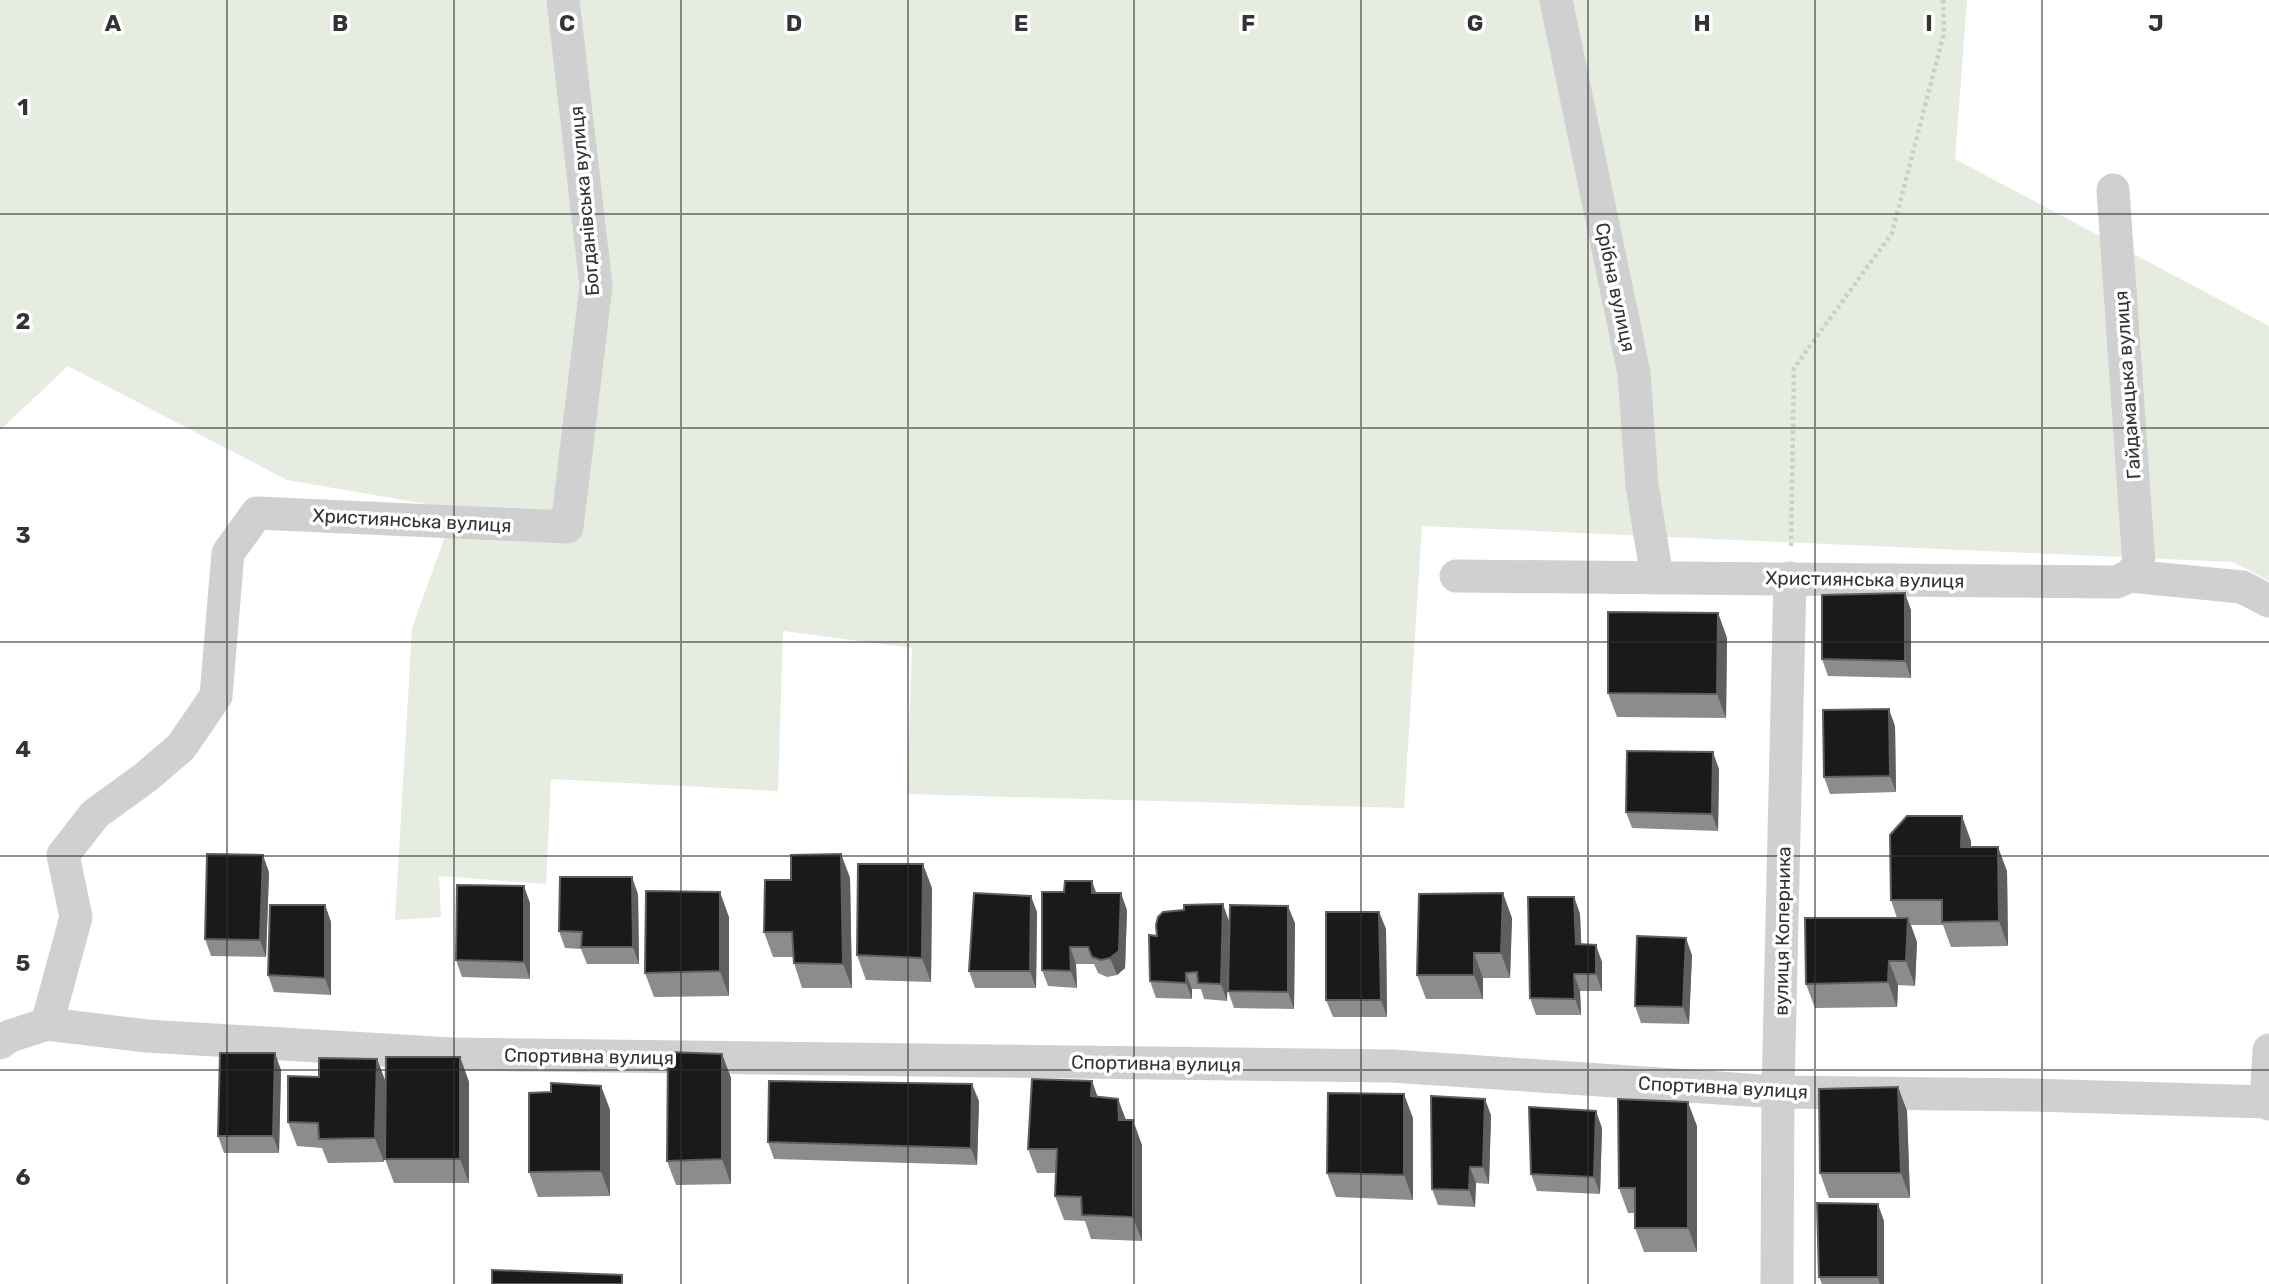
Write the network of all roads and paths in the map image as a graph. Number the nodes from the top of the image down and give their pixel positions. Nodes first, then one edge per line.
1 (563, 0) edge
2 (1556, 0) edge
3 (1943, 0) edge
4 (2113, 190) dead end
5 (567, 527) joint
6 (1456, 576) dead end
7 (2129, 576) junction
8 (1657, 577) junction
9 (1790, 578) junction
10 (2269, 601) edge
11 (47, 1024) junction
12 (0, 1043) edge
13 (2269, 1050) edge
14 (1778, 1092) junction
15 (2268, 1103) edge
16 (1777, 1284) edge

1 - 5 street, Богданівська вулиця
2 - 8 street, Срібна вулиця
3 - 9 path
4 - 7 street, Гайдамацька вулиця
5 - 11 street, Християнська вулиця
6 - 8 street, Християнська вулиця
7 - 9 street, Християнська вулиця
7 - 10 street, Християнська вулиця
8 - 9 street, Християнська вулиця
9 - 14 street, вулиця Коперника
11 - 12 street
11 - 14 street, Спортивна вулиця
13 - 15 street
14 - 15 street, Спортивна вулиця
14 - 16 street, вулиця Коперника

